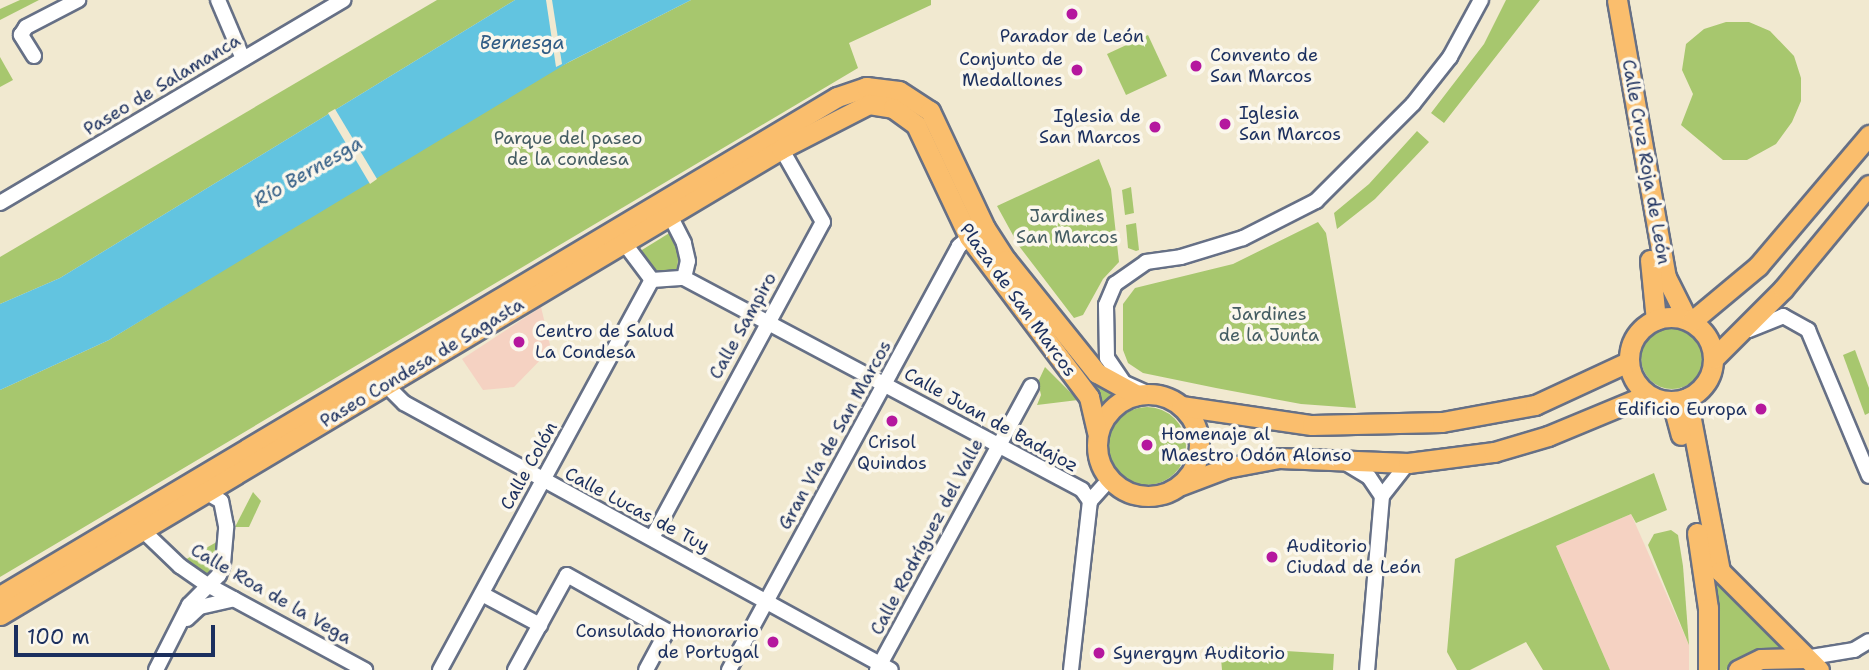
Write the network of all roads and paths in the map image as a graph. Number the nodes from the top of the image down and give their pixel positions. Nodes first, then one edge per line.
1 (78, 0) edge
2 (218, 0) edge
3 (343, 0) edge
4 (1480, 0) edge
5 (1604, 0) edge
6 (1617, 0) edge
7 (34, 56) dead end
8 (243, 59) junction
9 (842, 105) joint
10 (1869, 135) edge
11 (777, 142) junction
12 (1866, 192) edge
13 (0, 203) edge
14 (667, 208) junction
15 (977, 232) junction
16 (620, 237) junction
17 (684, 278) junction
18 (652, 280) junction
19 (1656, 320) junction
20 (1690, 320) junction
21 (766, 323) junction
22 (1730, 342) junction
23 (1714, 358) junction
24 (1628, 362) junction
25 (380, 379) junction
26 (884, 384) junction
27 (1031, 386) dead end
28 (1143, 394) junction
29 (1647, 395) junction
30 (1680, 400) junction
31 (1181, 406) junction
32 (1097, 432) junction
33 (999, 445) junction
34 (1344, 462) junction
35 (1408, 463) junction
36 (1869, 476) edge
37 (1110, 478) junction
38 (542, 481) junction
39 (186, 485) junction
40 (1181, 485) junction
41 (207, 491) junction
42 (1086, 495) junction
43 (1382, 496) junction
44 (136, 524) junction
45 (652, 538) junction
46 (206, 584) junction
47 (482, 594) junction
48 (0, 596) edge
49 (235, 599) junction
50 (766, 601) junction
51 (0, 615) edge
52 (184, 623) junction
53 (540, 625) junction
54 (1869, 641) edge
55 (1812, 664) edge
56 (883, 668) edge
57 (156, 670) edge
58 (365, 670) edge
59 (440, 670) edge
60 (515, 670) edge
61 (646, 670) edge
62 (729, 670) edge
63 (1071, 670) edge
64 (1367, 670) edge
65 (1708, 670) edge
66 (1738, 670) edge

1 - 7 street
2 - 8 street
3 - 8 street, Paseo de Salamanca
4 - 28 street
5 - 19 main road, Calle Cruz Roja de León
6 - 20 main road, Calle Cruz Roja de León
8 - 13 street, Paseo de Salamanca
9 - 11 main road, Paseo Condesa de Sagasta
9 - 15 main road, Plaza de San Marcos
10 - 20 main road
11 - 14 main road, Paseo Condesa de Sagasta
11 - 21 street, Calle Sampiro
12 - 22 main road
14 - 16 main road, Paseo Condesa de Sagasta
14 - 17 street
15 - 26 street, Gran Vía de San Marcos
15 - 28 main road, Plaza de San Marcos
15 - 32 main road, Plaza de San Marcos
16 - 18 street
16 - 25 main road, Paseo Condesa de Sagasta
17 - 18 street
17 - 21 street, Calle Juan de Badajoz
18 - 38 street, Calle Colón
19 - 20 main road
19 - 24 main road
20 - 23 main road
21 - 26 street, Calle Juan de Badajoz
21 - 45 street, Calle Sampiro
22 - 23 main road
22 - 36 street
23 - 30 main road
24 - 29 main road
24 - 31 main road
25 - 38 street, Calle Lucas de Tuy
25 - 39 main road, Paseo Condesa de Sagasta
25 - 41 main road, Paseo Condesa de Sagasta
26 - 33 street, Calle Juan de Badajoz
26 - 50 street, Gran Vía de San Marcos
27 - 33 street, Calle Rodríguez del Valle
28 - 31 main road
28 - 32 main road
29 - 30 main road
29 - 35 main road
30 - 55 main road
30 - 65 main road
31 - 40 main road
32 - 37 main road
33 - 42 street, Calle Juan de Badajoz
33 - 56 street, Calle Rodríguez del Valle
34 - 35 main road
34 - 40 main road
34 - 43 street
35 - 43 street
37 - 40 main road
37 - 42 street
38 - 45 street, Calle Lucas de Tuy
38 - 47 street, Calle Colón
39 - 41 street
39 - 44 main road, Paseo Condesa de Sagasta
41 - 44 main road, Paseo Condesa de Sagasta
41 - 46 street
42 - 63 street
43 - 64 street
44 - 46 street, Calle Roa de la Vega
44 - 48 main road, Paseo Condesa de Sagasta
44 - 51 main road, Paseo Condesa de Sagasta
45 - 50 street, Calle Lucas de Tuy
46 - 49 street, Calle Roa de la Vega
46 - 52 street
47 - 53 street
47 - 59 street, Calle Colón
49 - 52 street
49 - 58 street, Calle Roa de la Vega
50 - 56 street, Calle Lucas de Tuy
50 - 62 street, Gran Vía de San Marcos
52 - 57 street
53 - 60 street
53 - 61 street
54 - 55 street
55 - 66 main road

